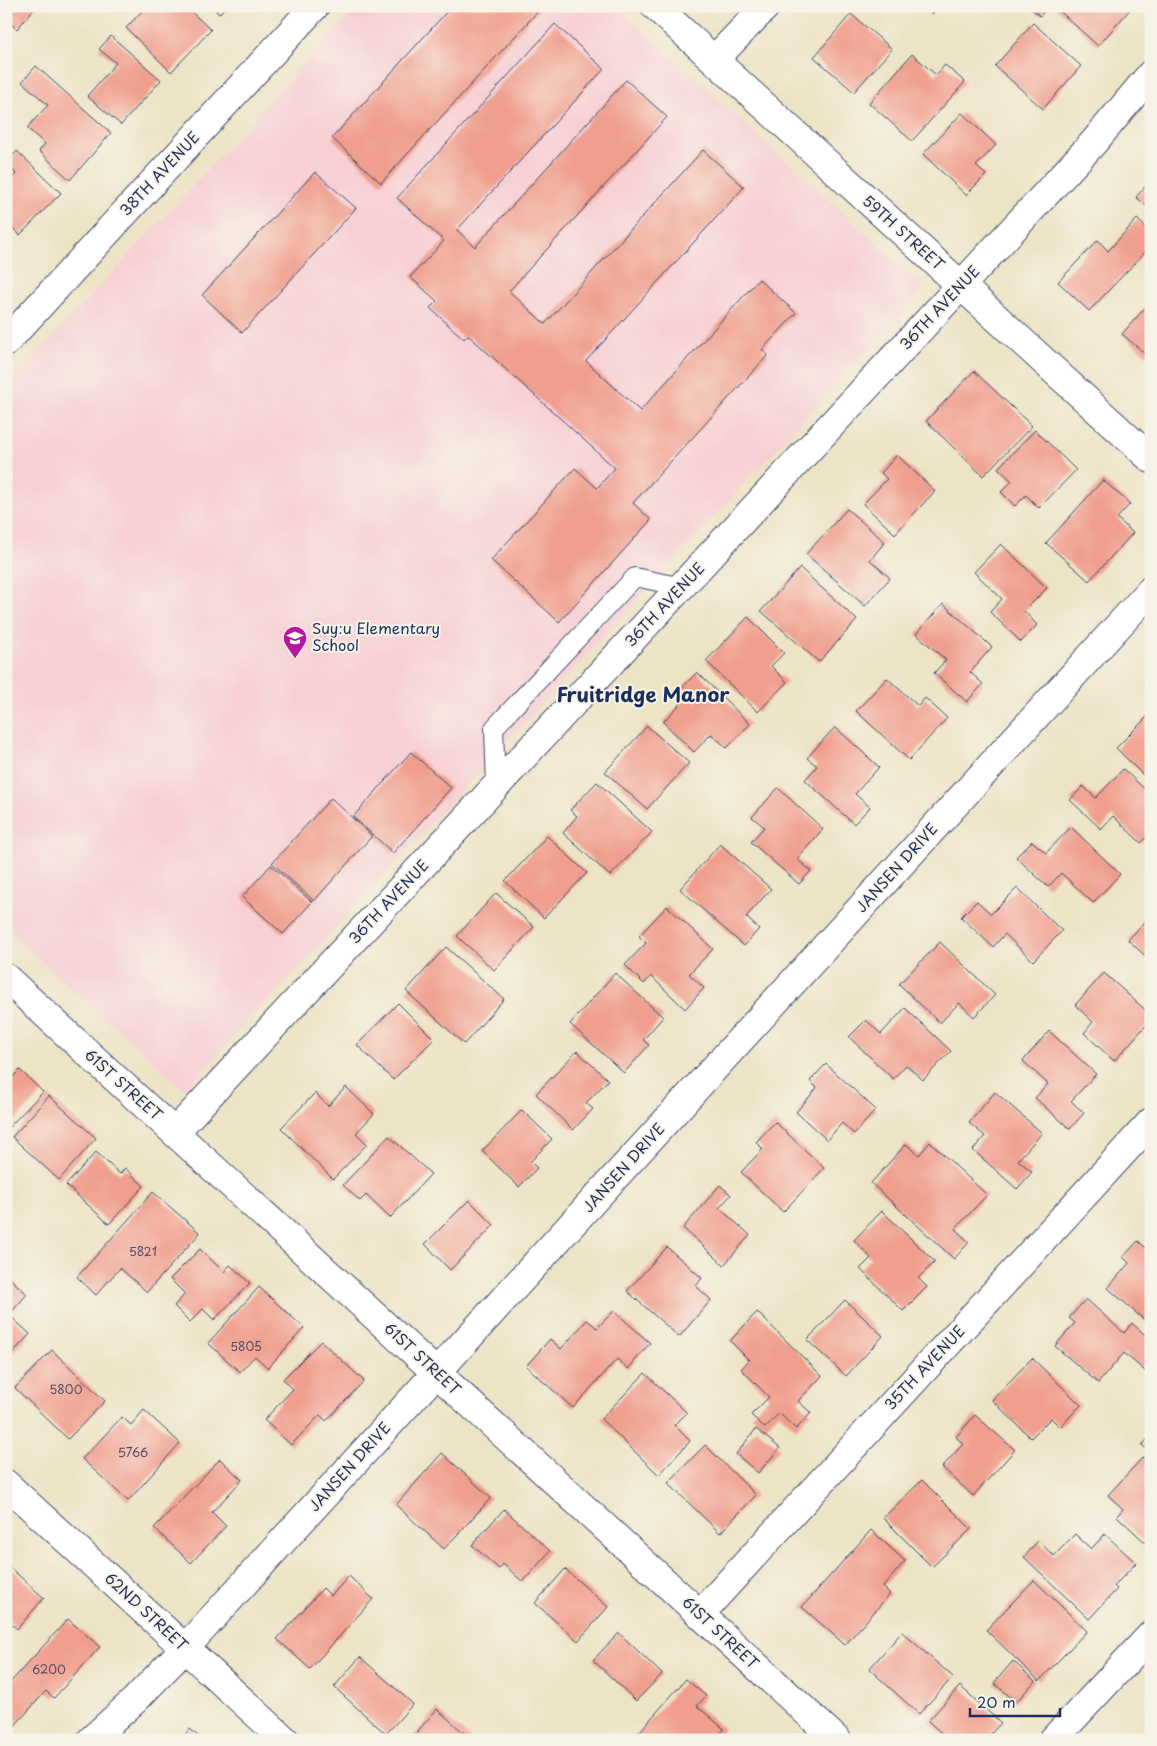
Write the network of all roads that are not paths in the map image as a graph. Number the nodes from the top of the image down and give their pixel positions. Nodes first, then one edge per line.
1 (314, 6) edge
2 (655, 6) edge
3 (766, 6) edge
4 (714, 60) junction
5 (1151, 74) edge
6 (961, 286) junction
7 (6, 342) edge
8 (1151, 459) edge
9 (682, 586) junction
10 (1151, 590) edge
11 (496, 787) junction
12 (6, 978) edge
13 (1151, 1122) edge
14 (175, 1132) junction
15 (436, 1372) junction
16 (6, 1484) edge
17 (700, 1614) junction
18 (1151, 1634) edge
19 (184, 1648) junction
20 (91, 1740) edge
21 (285, 1740) edge
22 (837, 1740) edge
23 (1053, 1740) edge

1 - 7 street, 38TH AVENUE
2 - 4 street, 59TH STREET
3 - 4 street
4 - 6 street, 59TH STREET
5 - 6 street, 36TH AVENUE
6 - 8 street, 59TH STREET
6 - 9 street, 36TH AVENUE
9 - 11 street, 36TH AVENUE
9 - 11 lane
10 - 15 street, JANSEN DRIVE
11 - 14 street, 36TH AVENUE
12 - 14 street, 61ST STREET
13 - 17 street, 35TH AVENUE
14 - 15 street, 61ST STREET
15 - 17 street, 61ST STREET
15 - 19 street, JANSEN DRIVE
16 - 19 street, 62ND STREET
17 - 22 street, 61ST STREET
18 - 23 street
19 - 20 street, JANSEN DRIVE
19 - 21 street, 62ND STREET

